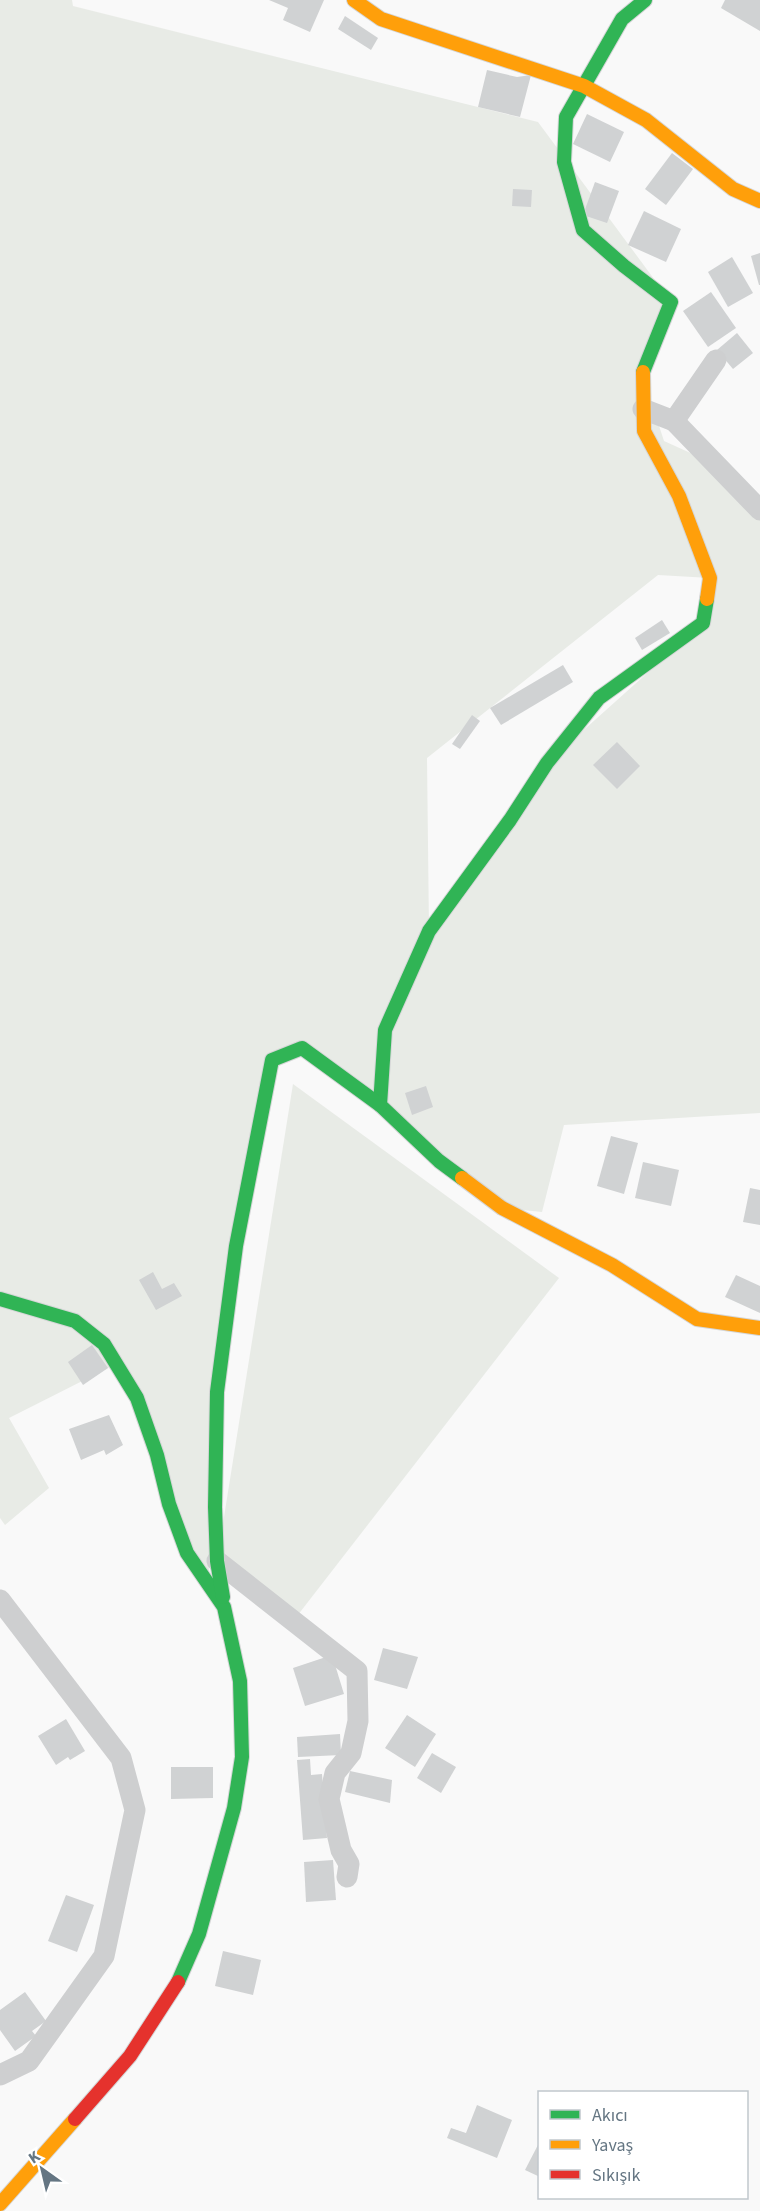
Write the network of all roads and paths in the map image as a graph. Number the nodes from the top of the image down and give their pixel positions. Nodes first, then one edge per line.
1 (354, 0) edge
2 (645, 0) edge
3 (584, 86) junction
4 (760, 201) edge
5 (716, 360) dead end
6 (643, 409) junction
7 (674, 421) junction
8 (760, 510) edge
9 (380, 1106) junction
10 (0, 1299) edge
11 (760, 1328) edge
12 (216, 1561) junction
13 (0, 1600) edge
14 (225, 1607) junction
15 (347, 1877) dead end
16 (0, 2075) edge
17 (0, 2204) edge

1 - 3 street
2 - 3 street
3 - 4 street
3 - 6 street
5 - 7 street
6 - 7 street
6 - 9 street
7 - 8 street
9 - 11 street
9 - 12 street
10 - 14 street
12 - 14 street
12 - 15 street
13 - 16 street
14 - 17 street

